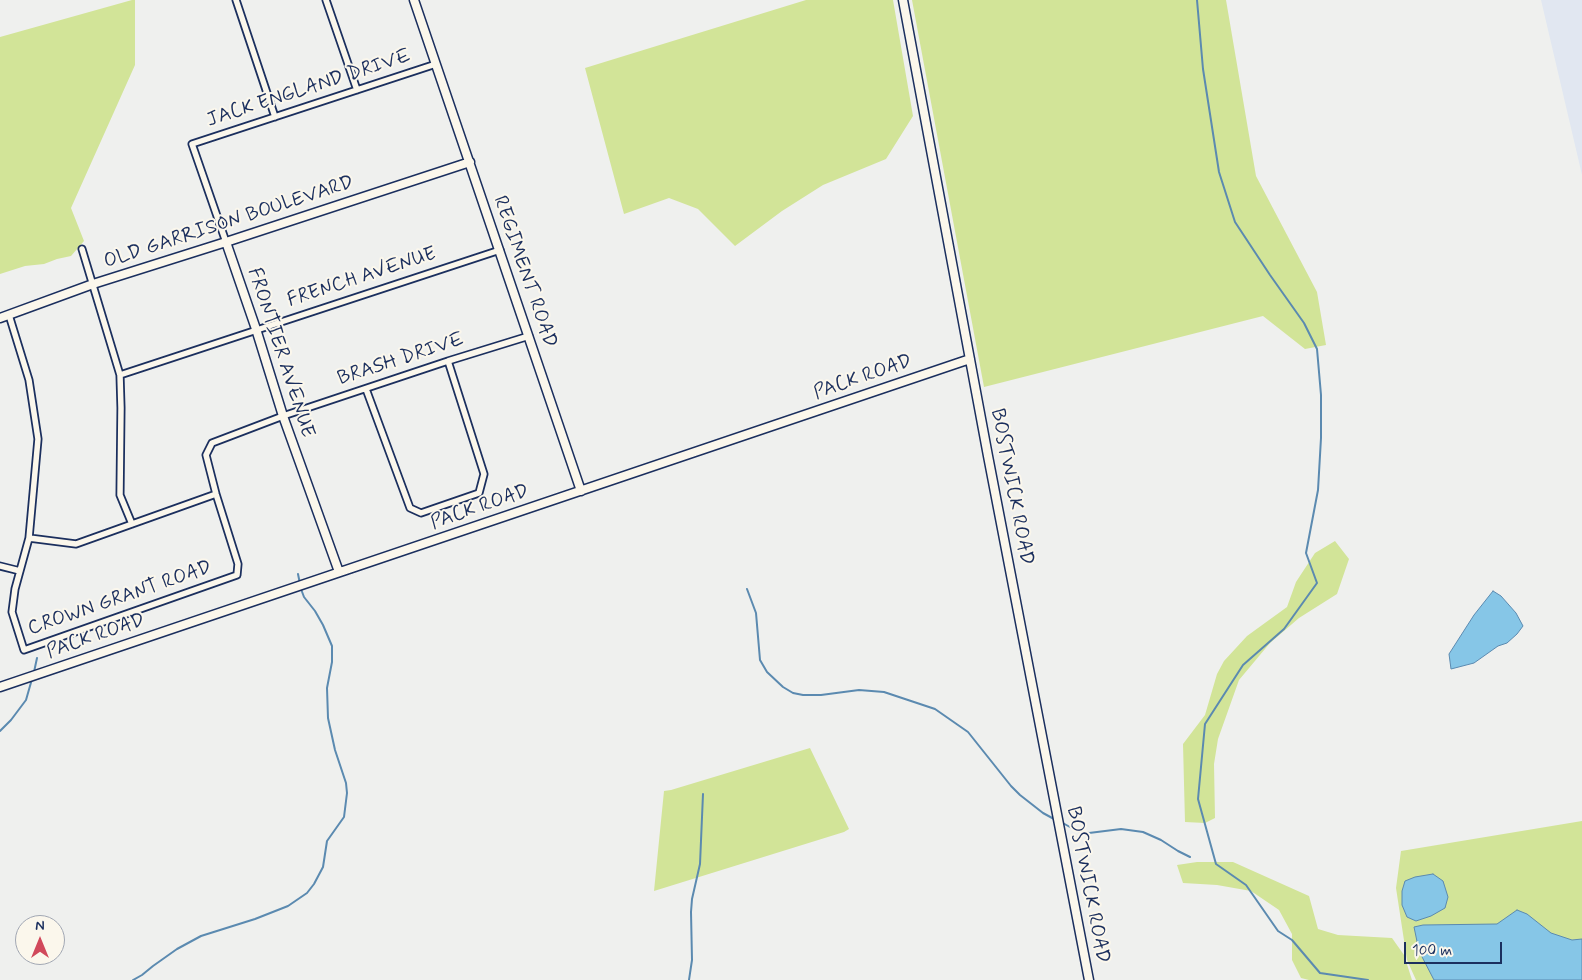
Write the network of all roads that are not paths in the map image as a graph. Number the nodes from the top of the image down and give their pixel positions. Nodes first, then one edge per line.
1 (236, 0) edge
2 (326, 0) edge
3 (414, 0) edge
4 (902, 0) edge
5 (436, 64) junction
6 (357, 90) junction
7 (275, 116) junction
8 (192, 144) joint
9 (470, 162) junction
10 (226, 242) junction
11 (82, 249) dead end
12 (500, 250) junction
13 (94, 284) junction
14 (9, 315) junction
15 (0, 318) edge
16 (256, 329) junction
17 (529, 336) junction
18 (970, 358) junction
19 (448, 361) junction
20 (120, 375) junction
21 (366, 388) junction
22 (283, 416) junction
23 (581, 491) junction
24 (216, 494) junction
25 (132, 524) junction
26 (29, 538) junction
27 (0, 566) edge
28 (20, 571) junction
29 (339, 572) junction
30 (0, 687) edge
31 (1089, 980) edge

1 - 7 street
2 - 6 street
3 - 5 street, REGIMENT ROAD
4 - 18 street, BOSTWICK ROAD
5 - 6 street, JACK ENGLAND DRIVE
5 - 9 street, REGIMENT ROAD
6 - 7 street, JACK ENGLAND DRIVE
7 - 8 street, JACK ENGLAND DRIVE
8 - 10 street, FRONTIER AVENUE
9 - 10 street, OLD GARRISON BOULEVARD
9 - 12 street, REGIMENT ROAD
10 - 13 street, OLD GARRISON BOULEVARD
10 - 16 street, FRONTIER AVENUE
11 - 13 street
12 - 16 street, FRENCH AVENUE
12 - 17 street, REGIMENT ROAD
13 - 14 street, OLD GARRISON BOULEVARD
13 - 20 street
14 - 15 street, OLD GARRISON BOULEVARD
14 - 26 street, CROWN GRANT ROAD
16 - 20 street, FRENCH AVENUE
16 - 22 street, FRONTIER AVENUE
17 - 19 street, BRASH DRIVE
17 - 23 street, REGIMENT ROAD
18 - 23 street, PACK ROAD
18 - 31 street, BOSTWICK ROAD
19 - 21 street, BRASH DRIVE
19 - 21 street
20 - 25 street
21 - 22 street, BRASH DRIVE
22 - 24 street, CROWN GRANT ROAD
22 - 29 street, FRONTIER AVENUE
23 - 29 street, PACK ROAD
24 - 25 street
24 - 28 street, CROWN GRANT ROAD
25 - 26 street
26 - 28 street, CROWN GRANT ROAD
27 - 28 street
29 - 30 street, PACK ROAD

